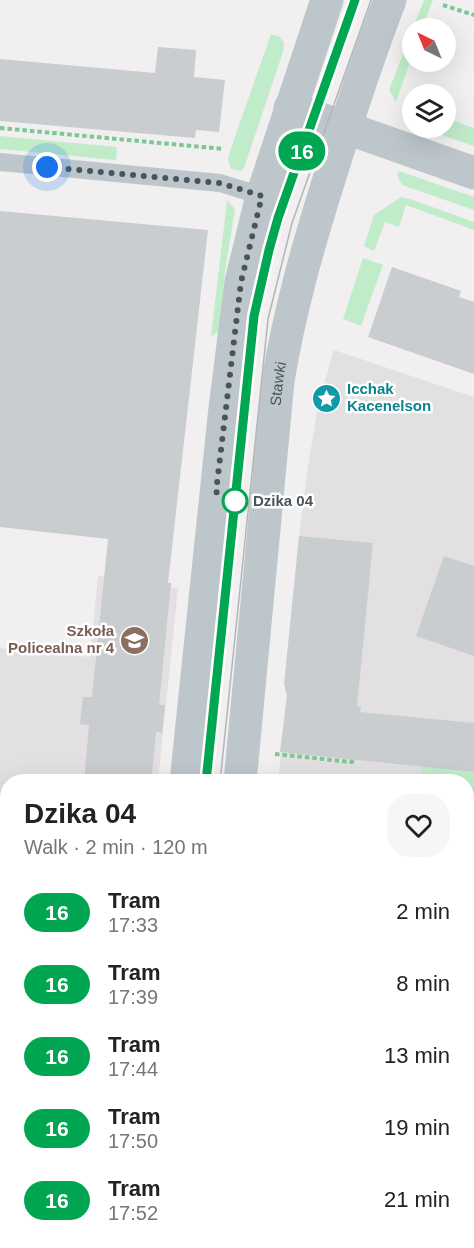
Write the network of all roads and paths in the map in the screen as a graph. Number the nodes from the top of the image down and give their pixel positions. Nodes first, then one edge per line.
1 (327, 0) edge
2 (390, 0) edge
3 (443, 4) dead end
4 (474, 15) edge
5 (290, 108) junction
6 (0, 128) edge
7 (345, 128) junction
8 (224, 149) dead end
9 (0, 162) edge
10 (474, 173) edge
11 (262, 196) junction
12 (275, 754) dead end
13 (353, 760) dead end
14 (187, 774) edge
15 (241, 774) edge

1 - 5 street
2 - 7 street, Stawki
3 - 4 path
5 - 7 street
5 - 11 street
6 - 8 path
7 - 10 street
7 - 15 street, Stawki
9 - 11 lane
11 - 14 street
12 - 13 path

